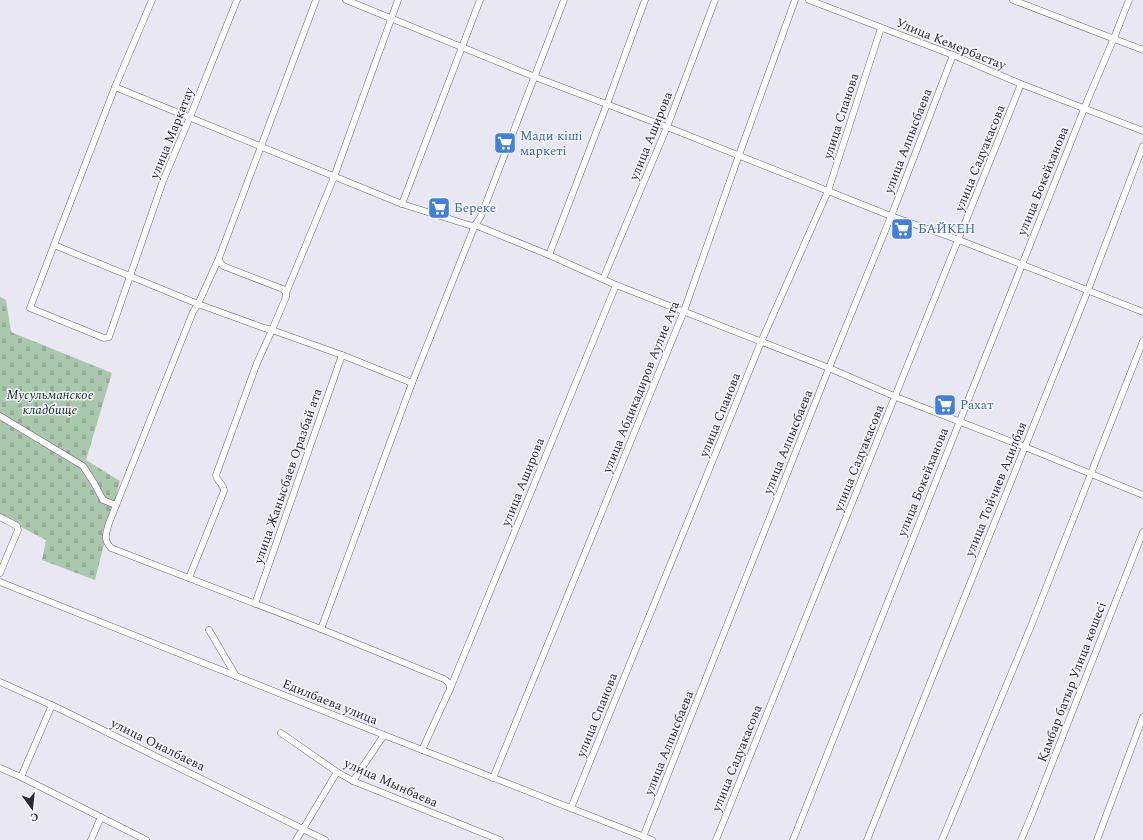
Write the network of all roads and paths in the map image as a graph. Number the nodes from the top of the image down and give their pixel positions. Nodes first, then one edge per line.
1 (152, 0) edge
2 (237, 0) edge
3 (316, 0) edge
4 (346, 0) edge
5 (398, 0) edge
6 (480, 0) edge
7 (564, 0) edge
8 (645, 0) edge
9 (715, 0) edge
10 (795, 0) edge
11 (809, 0) edge
12 (1013, 0) edge
13 (1129, 0) edge
14 (391, 19) junction
15 (881, 28) junction
16 (1114, 38) junction
17 (462, 48) junction
18 (1143, 50) edge
19 (953, 55) junction
20 (535, 77) junction
21 (1021, 84) junction
22 (115, 87) junction
23 (607, 104) junction
24 (1084, 108) junction
25 (190, 117) junction
26 (667, 126) junction
27 (1143, 131) edge
28 (261, 146) junction
29 (1143, 146) edge
30 (739, 155) junction
31 (334, 177) junction
32 (828, 191) junction
33 (402, 204) junction
34 (892, 216) junction
35 (475, 226) junction
36 (959, 240) junction
37 (54, 245) junction
38 (549, 255) junction
39 (219, 258) junction
40 (1022, 264) junction
41 (130, 276) junction
42 (603, 279) junction
43 (616, 285) junction
44 (1088, 290) junction
45 (286, 293) junction
46 (198, 304) junction
47 (684, 311) junction
48 (1143, 312) edge
49 (272, 330) junction
50 (1143, 341) edge
51 (761, 342) junction
52 (342, 355) junction
53 (829, 368) junction
54 (412, 383) junction
55 (896, 397) junction
56 (0, 416) edge
57 (959, 422) junction
58 (1025, 447) junction
59 (1090, 474) junction
60 (1143, 495) edge
61 (116, 505) junction
62 (0, 517) edge
63 (1143, 532) edge
64 (0, 573) edge
65 (189, 578) junction
66 (0, 582) edge
67 (255, 604) junction
68 (320, 629) junction
69 (209, 630) dead end
70 (236, 676) junction
71 (0, 682) edge
72 (450, 689) junction
73 (52, 705) junction
74 (1143, 717) edge
75 (281, 733) dead end
76 (384, 735) junction
77 (422, 750) junction
78 (0, 768) edge
79 (337, 772) junction
80 (21, 777) junction
81 (493, 778) junction
82 (353, 781) junction
83 (571, 808) junction
84 (102, 817) junction
85 (304, 830) junction
86 (643, 837) junction
87 (91, 840) edge
88 (146, 840) edge
89 (296, 840) edge
90 (325, 840) edge
91 (500, 840) edge
92 (652, 840) edge
93 (716, 840) edge
94 (793, 840) edge
95 (867, 840) edge
96 (942, 840) edge
97 (1021, 840) edge
98 (1098, 840) edge

1 - 22 street
2 - 25 street, улица Маркатау
3 - 28 street
4 - 14 street
5 - 14 street
6 - 17 street
7 - 20 street
8 - 23 street
9 - 26 street, улица Аширова
10 - 30 street, улица Абдикадиров Аулие Ата
11 - 15 street, Улица Кемербастау
12 - 16 street
13 - 16 street, улица Бокейханова
14 - 17 street
14 - 31 street
15 - 19 street, Улица Кемербастау
15 - 32 street, улица Спанова
16 - 18 street
16 - 24 street, улица Бокейханова
17 - 20 street
17 - 33 street
19 - 21 street, Улица Кемербастау
19 - 34 street, улица Алпысбаева
20 - 23 street
20 - 35 street
21 - 24 street, Улица Кемербастау
21 - 36 street, улица Садуакасова
22 - 25 street
22 - 37 street
23 - 26 street
23 - 38 street
24 - 27 street, Улица Кемербастау
24 - 40 street, улица Бокейханова
25 - 28 street
25 - 41 street, улица Маркатау
26 - 30 street
26 - 42 street, улица Аширова
28 - 31 street
28 - 39 street
29 - 44 street, улица Тойчиев Адилбая
30 - 32 street
30 - 47 street, улица Абдикадиров Аулие Ата
31 - 33 street
31 - 45 street
32 - 34 street
32 - 51 street, улица Спанова
33 - 35 street
34 - 36 street
34 - 53 street, улица Алпысбаева
35 - 38 street
35 - 54 street
36 - 40 street
36 - 55 street, улица Садуакасова
37 - 41 street
37 - 41 street, улица Маркатау
38 - 42 street
39 - 45 street
39 - 46 street
40 - 44 street
40 - 57 street, улица Бокейханова
41 - 46 street
42 - 43 street
43 - 47 street
43 - 72 street, улица Аширова
44 - 48 street
44 - 58 street, улица Тойчиев Адилбая
45 - 49 street
46 - 49 street
46 - 61 street
47 - 51 street
47 - 81 street, улица Абдикадиров Аулие Ата
49 - 52 street
49 - 65 street
50 - 59 street
51 - 53 street
51 - 83 street, улица Спанова
52 - 54 street
52 - 67 street, улица Жанысбаев Оразбай ата
53 - 55 street
53 - 86 street, улица Алпысбаева
54 - 68 street
55 - 57 street
55 - 93 street, улица Садуакасова
56 - 61 street
57 - 58 street
57 - 94 street, улица Бокейханова
58 - 59 street
58 - 95 street, улица Тойчиев Адилбая
59 - 60 street
59 - 96 street
61 - 65 street
62 - 64 street
63 - 97 street, Қамбар батыр Улица көшесі
65 - 67 street
66 - 70 street, Едилбаева улица
67 - 68 street
68 - 72 street
69 - 70 street
70 - 76 street, Едилбаева улица
71 - 73 street, улица Оналбаева
72 - 77 street, улица Аширова
73 - 80 street
73 - 85 street, улица Оналбаева
74 - 98 street
75 - 79 street, улица Мынбаева
76 - 77 street, Едилбаева улица
76 - 82 street
77 - 81 street, Едилбаева улица
78 - 80 street
79 - 82 street, улица Мынбаева
79 - 85 street
80 - 84 street
81 - 83 street, Едилбаева улица
82 - 91 street, улица Мынбаева
83 - 86 street, Едилбаева улица
84 - 87 street
84 - 88 street
85 - 89 street
85 - 90 street, улица Оналбаева
86 - 92 street, Едилбаева улица

